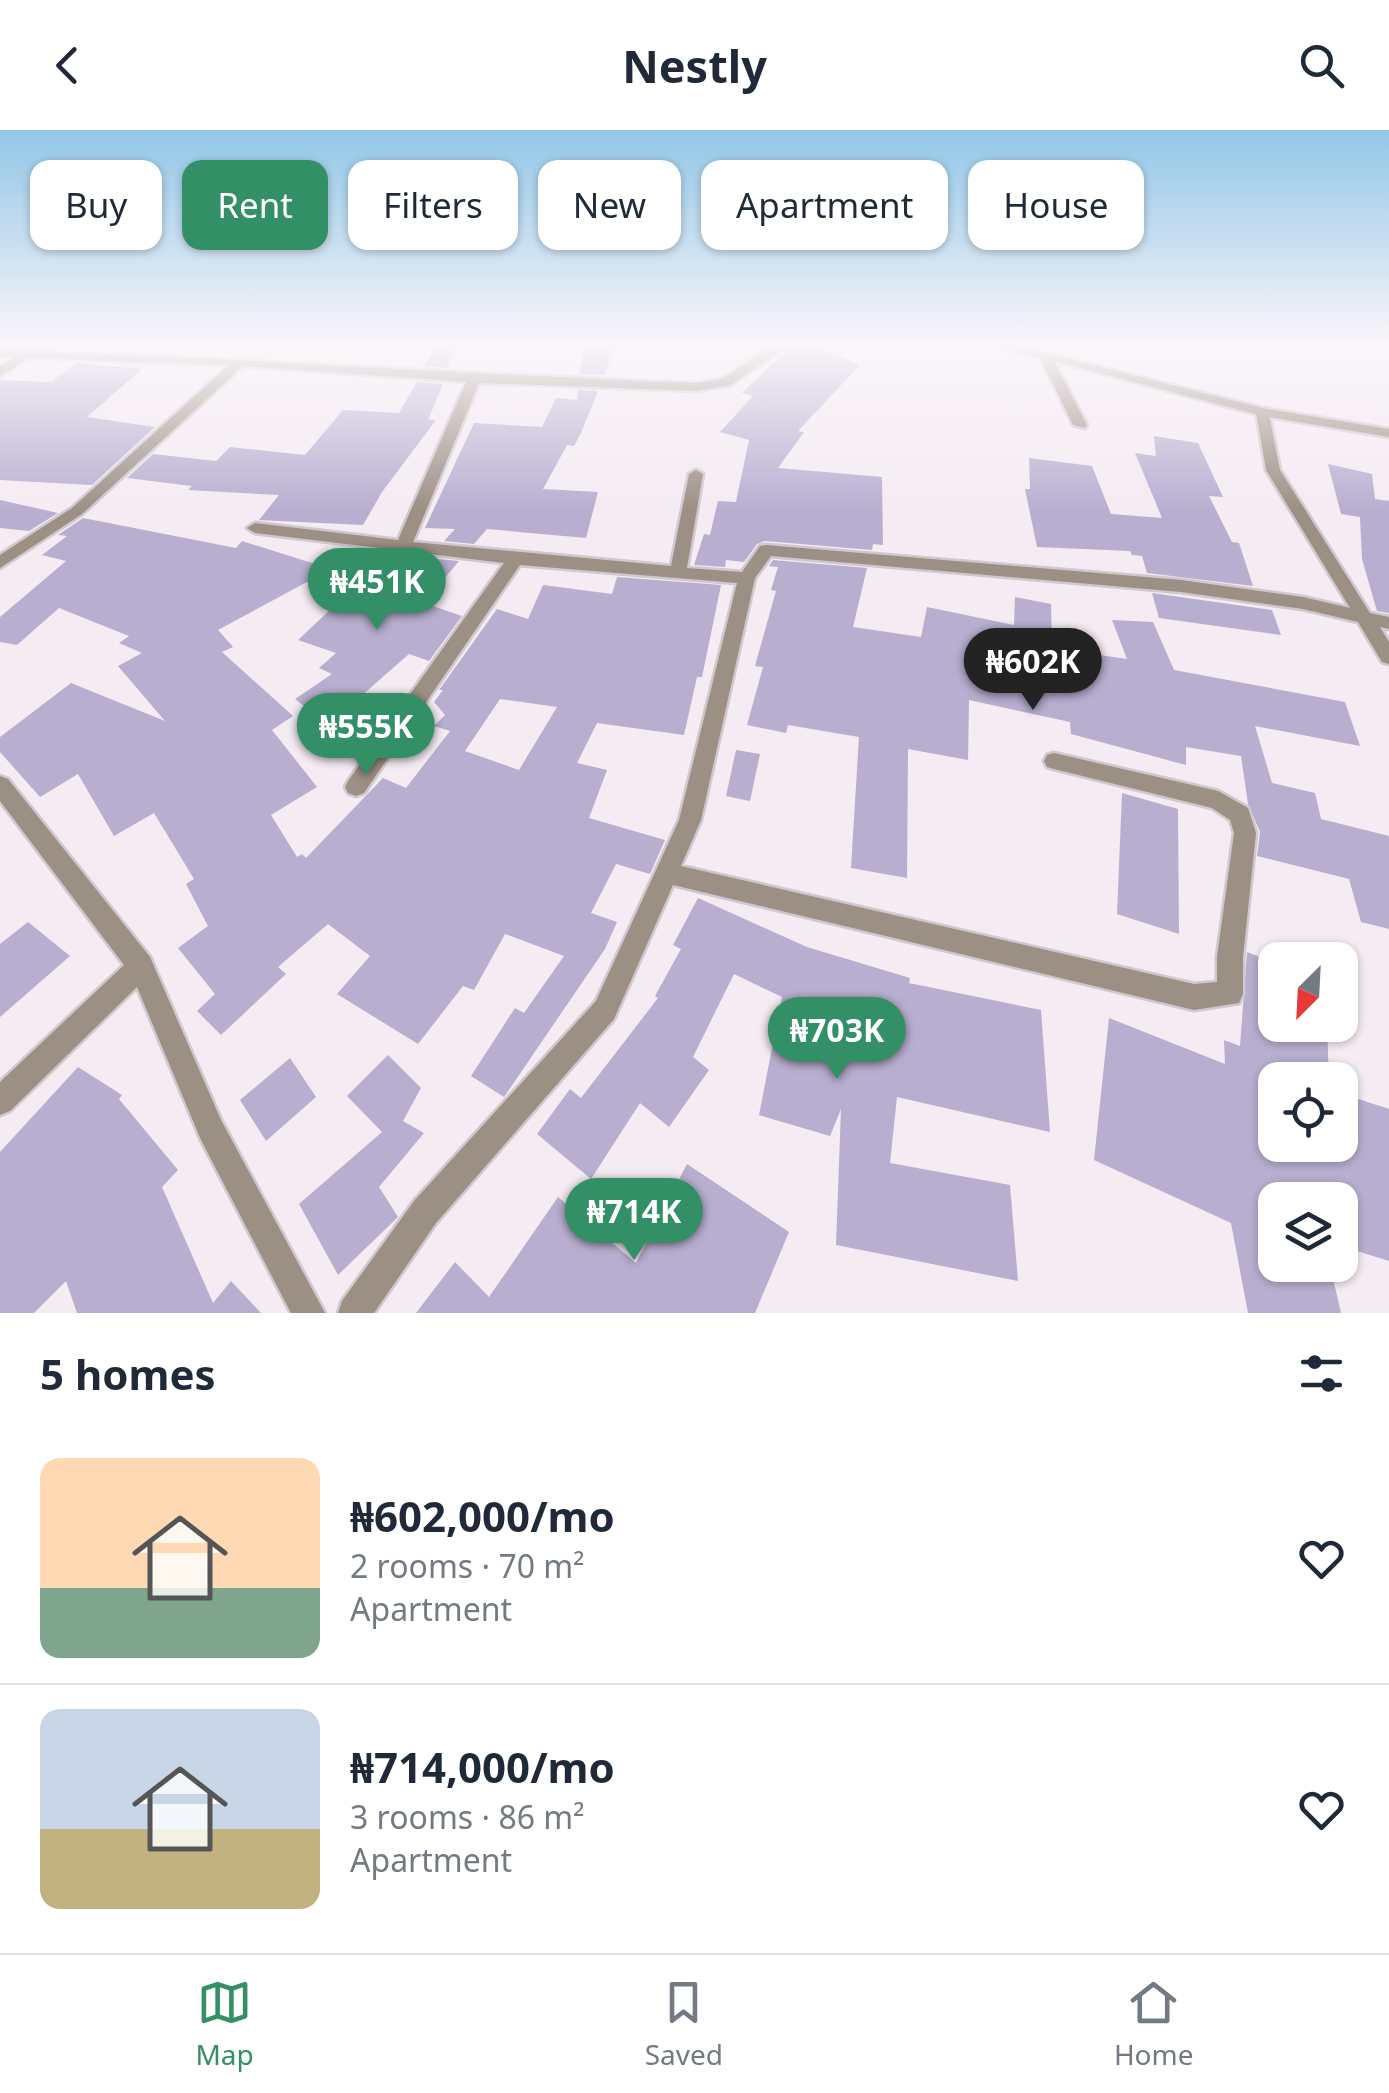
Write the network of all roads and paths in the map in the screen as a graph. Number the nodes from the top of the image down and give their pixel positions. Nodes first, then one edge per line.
1 (198, 400) edge
2 (465, 400) edge
3 (1068, 400) edge
4 (1215, 400) edge
5 (1263, 412) junction
6 (1080, 425) dead end
7 (1389, 432) edge
8 (696, 474) dead end
9 (255, 528) dead end
10 (403, 546) junction
11 (515, 559) junction
12 (0, 563) edge
13 (678, 572) junction
14 (747, 578) junction
15 (1365, 616) junction
16 (1389, 623) edge
17 (1389, 657) edge
18 (1054, 761) dead end
19 (0, 785) edge
20 (356, 787) dead end
21 (668, 873) junction
22 (141, 966) junction
23 (0, 1101) edge
24 (310, 1313) edge
25 (354, 1313) edge

1 - 12 street
2 - 10 street
3 - 6 street
4 - 5 street
5 - 7 street
5 - 15 street
8 - 13 street
9 - 10 street
10 - 11 street
11 - 13 street
11 - 20 street
13 - 14 street
14 - 15 street
14 - 21 street
15 - 16 street
15 - 17 street
18 - 21 street
19 - 22 street
21 - 25 street
22 - 23 street
22 - 24 street

